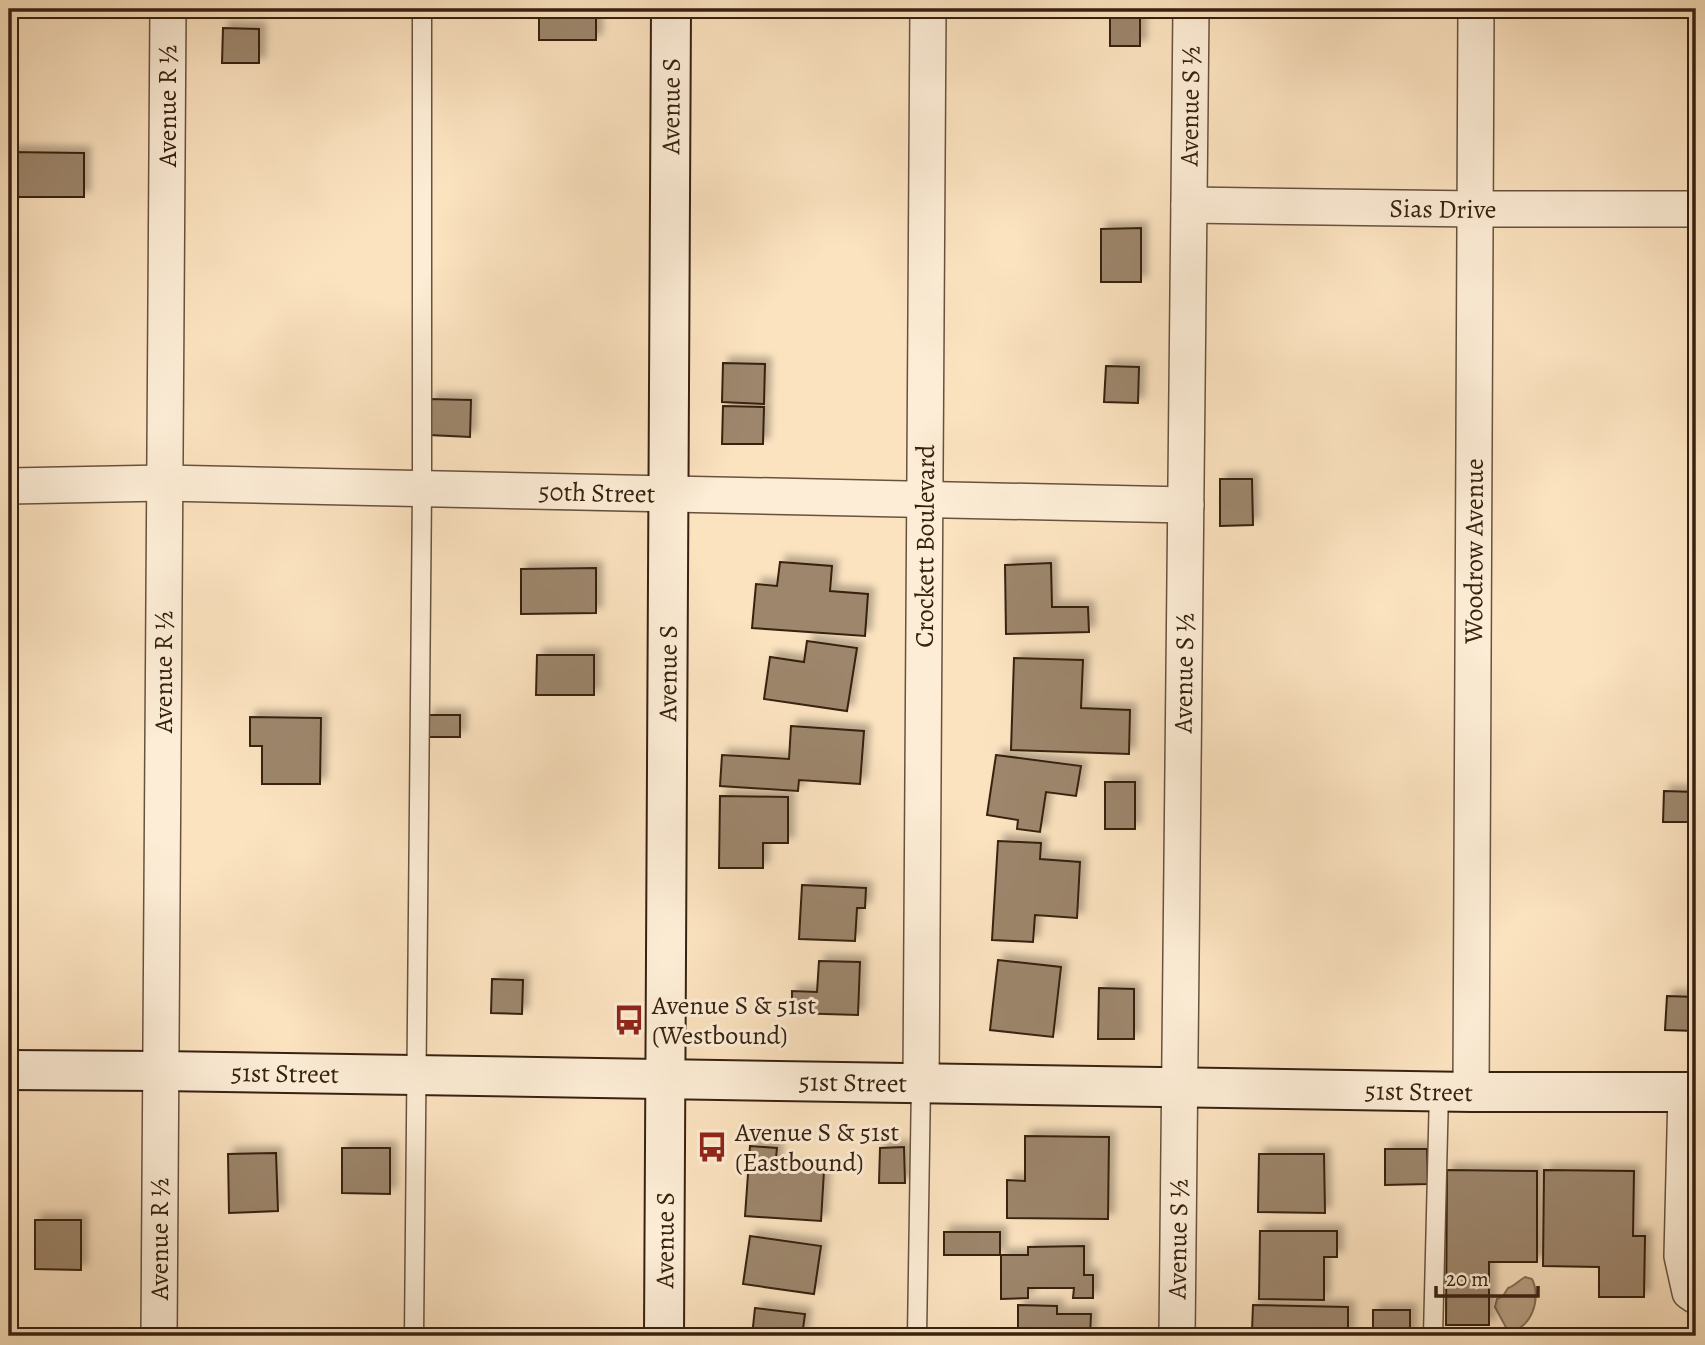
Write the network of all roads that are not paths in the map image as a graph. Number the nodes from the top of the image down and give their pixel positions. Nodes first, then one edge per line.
1 (168, 9) edge
2 (422, 9) edge
3 (671, 9) edge
4 (928, 9) edge
5 (1191, 9) edge
6 (1476, 9) edge
7 (1189, 205) junction
8 (1476, 209) junction
9 (1696, 209) edge
10 (164, 483) junction
11 (9, 486) edge
12 (422, 489) junction
13 (668, 494) junction
14 (925, 499) junction
15 (1186, 505) junction
16 (9, 1070) edge
17 (160, 1071) junction
18 (416, 1075) junction
19 (665, 1079) junction
20 (920, 1083) junction
21 (1180, 1087) junction
22 (1455, 1092) junction
23 (1691, 1092) edge
24 (1696, 1296) edge
25 (159, 1336) edge
26 (414, 1336) edge
27 (664, 1336) edge
28 (917, 1336) edge
29 (1177, 1336) edge
30 (1433, 1336) edge

1 - 10 street, Avenue R ½
2 - 12 lane
3 - 13 street, Avenue S
4 - 14 street, Crockett Boulevard
5 - 7 street, Avenue S ½
6 - 8 street, Woodrow Avenue
7 - 8 street, Sias Drive
7 - 15 street, Avenue S ½
8 - 9 street, Sias Drive
8 - 22 street, Woodrow Avenue
10 - 11 street, 50th Street
10 - 12 street, 50th Street
10 - 17 street, Avenue R ½
12 - 13 street, 50th Street
12 - 18 lane
13 - 14 street, 50th Street
13 - 19 street, Avenue S
14 - 15 street, 50th Street
14 - 20 street, Crockett Boulevard
15 - 21 street, Avenue S ½
16 - 17 street, 51st Street
17 - 18 street, 51st Street
17 - 25 street, Avenue R ½
18 - 19 street, 51st Street
18 - 26 lane
19 - 20 street, 51st Street
19 - 27 street, Avenue S
20 - 21 street, 51st Street
20 - 28 lane
21 - 22 street, 51st Street
21 - 29 street, Avenue S ½
22 - 23 street, 51st Street
22 - 30 lane
23 - 24 street

